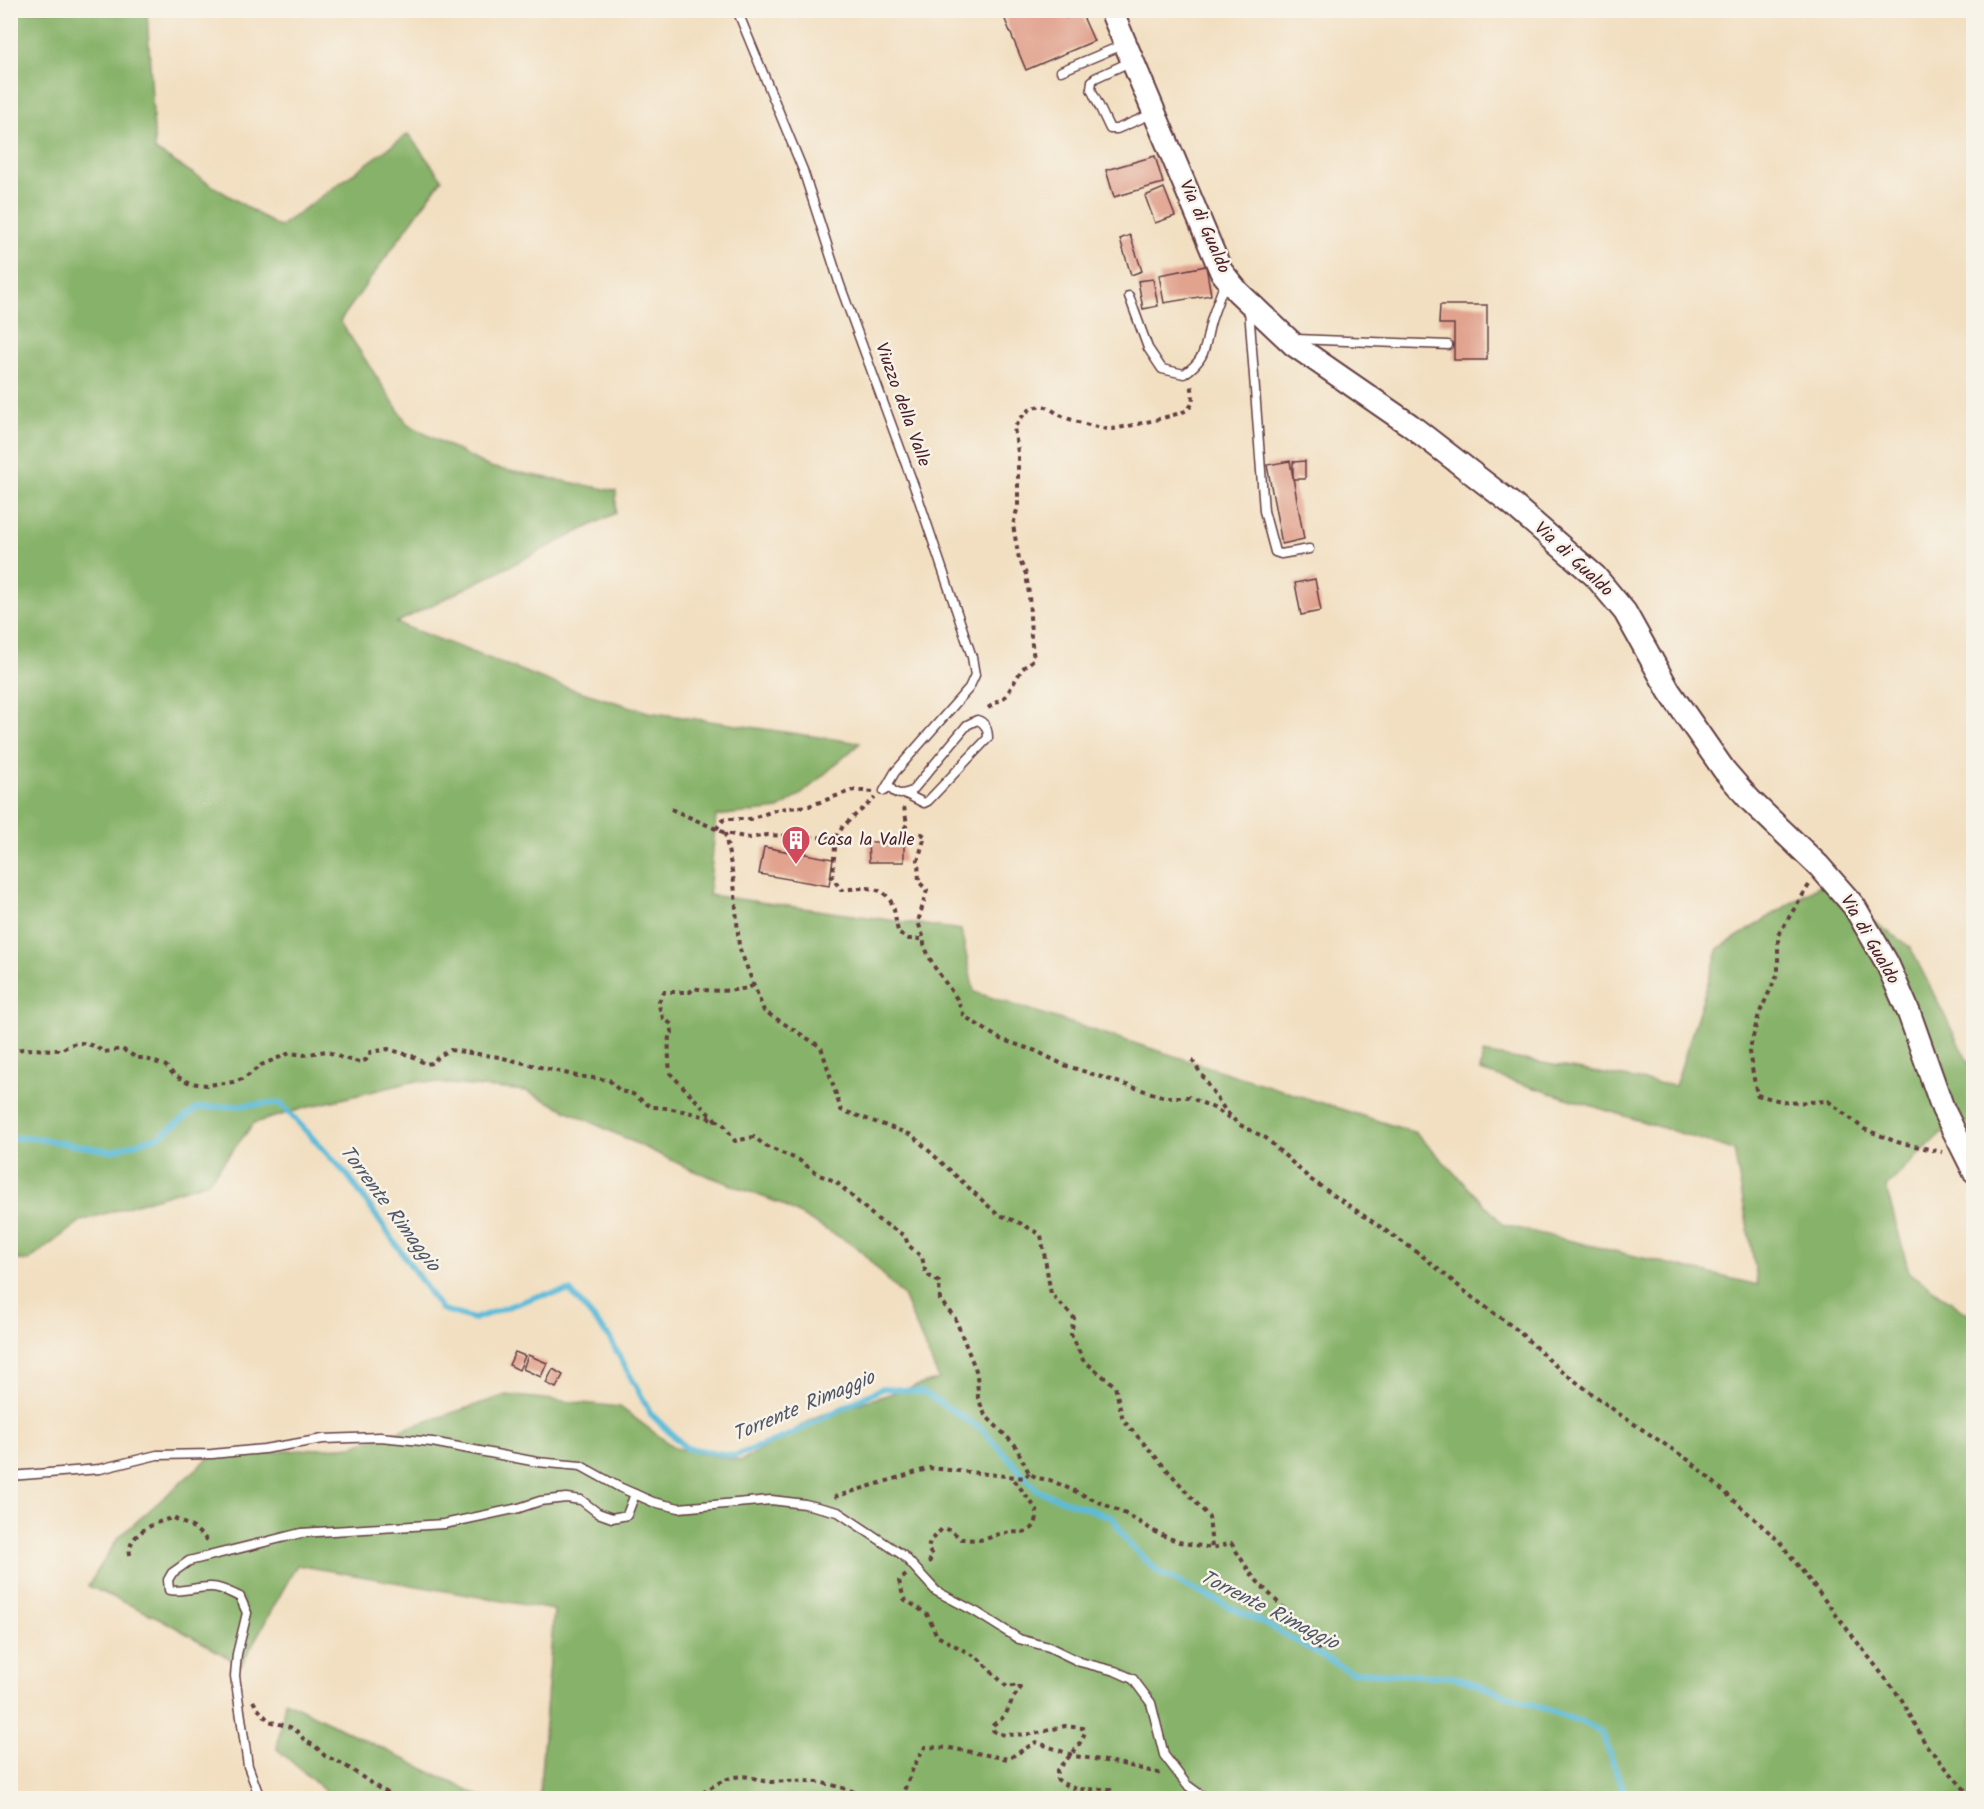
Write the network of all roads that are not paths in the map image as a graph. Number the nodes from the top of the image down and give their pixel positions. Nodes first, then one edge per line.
1 (737, 10) edge
2 (1111, 10) edge
3 (1129, 52) junction
4 (1061, 71) dead end
5 (1155, 112) junction
6 (1227, 278) junction
7 (1129, 296) dead end
8 (1249, 302) junction
9 (1288, 339) junction
10 (1448, 345) dead end
11 (1309, 549) dead end
12 (902, 794) junction
13 (1971, 1166) edge
14 (10, 1476) edge
15 (635, 1494) junction
16 (260, 1798) edge
17 (1205, 1798) edge

1 - 12 lane, Viuzzo della Valle
2 - 3 street, Via di Gualdo
3 - 4 lane
3 - 5 street, Via di Gualdo
3 - 5 lane
5 - 6 street, Via di Gualdo
6 - 7 lane
6 - 8 street, Via di Gualdo
8 - 9 street, Via di Gualdo
8 - 11 lane
9 - 10 lane
9 - 13 street, Via di Gualdo
12 - 12 lane
14 - 15 lane
15 - 16 lane
15 - 17 lane

